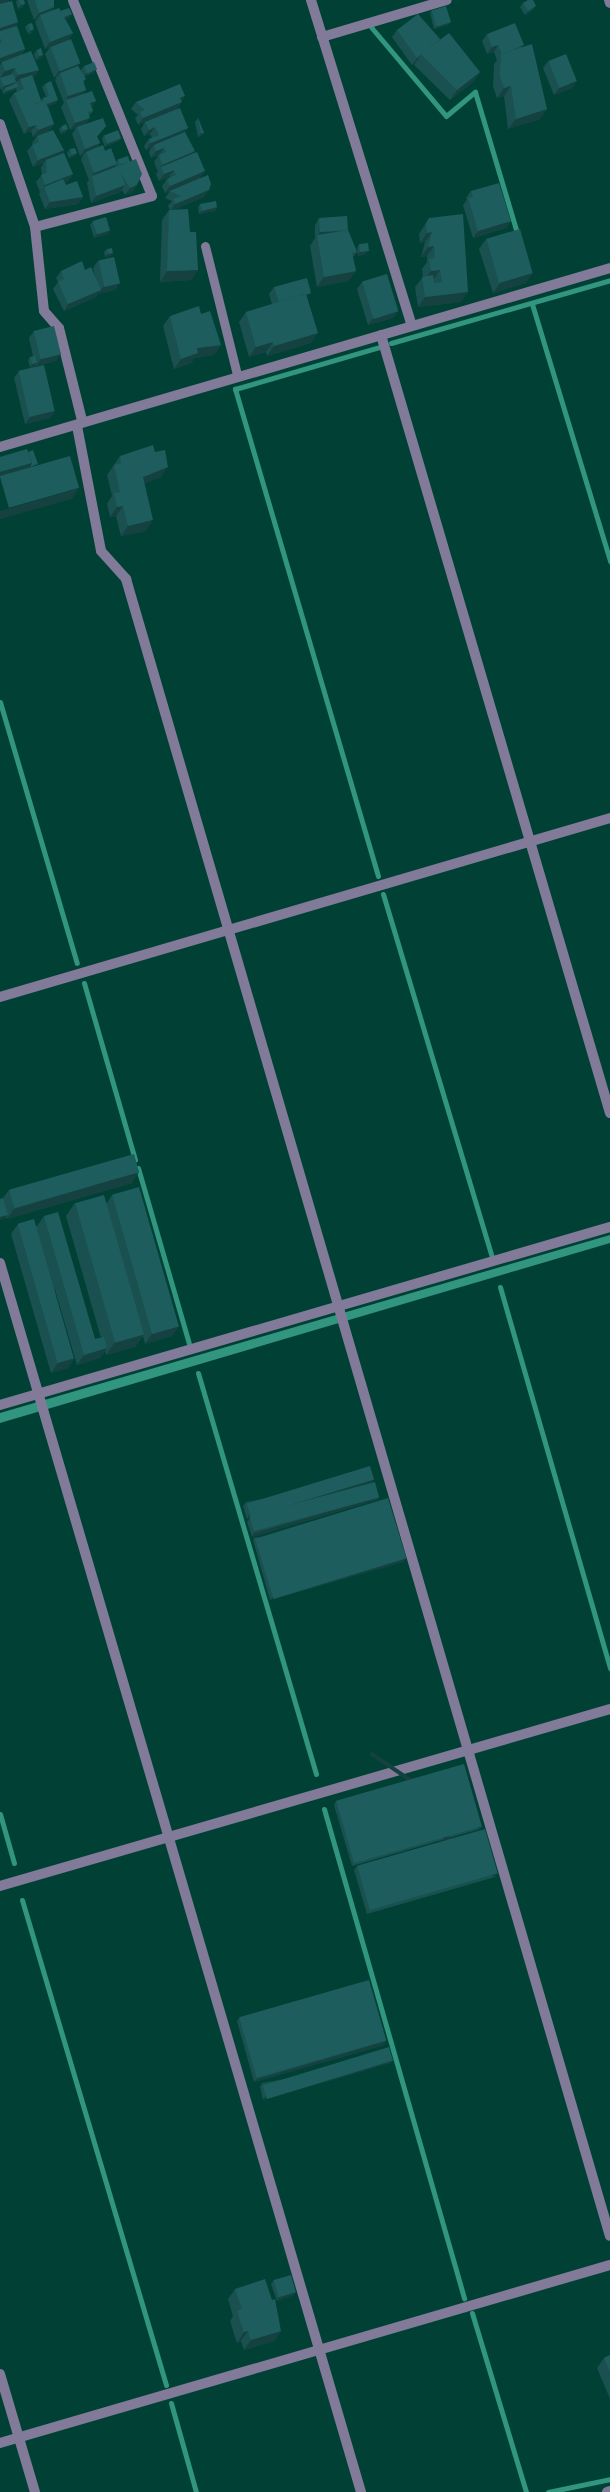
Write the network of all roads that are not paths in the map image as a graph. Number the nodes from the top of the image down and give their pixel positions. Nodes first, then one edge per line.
1 (74, 0) edge
2 (311, 0) edge
3 (447, 0) edge
4 (322, 37) junction
5 (0, 124) edge
6 (35, 227) junction
7 (205, 246) dead end
8 (610, 268) edge
9 (412, 326) junction
10 (382, 335) junction
11 (238, 374) junction
12 (79, 423) junction
13 (0, 447) edge
14 (610, 818) edge
15 (530, 841) junction
16 (229, 928) junction
17 (0, 997) edge
18 (610, 1113) edge
19 (610, 1227) edge
20 (0, 1263) edge
21 (342, 1308) junction
22 (39, 1397) junction
23 (0, 1405) edge
24 (610, 1709) edge
25 (470, 1748) junction
26 (167, 1837) junction
27 (0, 1886) edge
28 (610, 2236) edge
29 (610, 2264) edge
30 (318, 2350) junction
31 (0, 2374) edge
32 (19, 2437) junction
33 (0, 2443) edge
34 (34, 2492) edge
35 (361, 2492) edge

1 - 6 street
2 - 4 street
3 - 4 street
4 - 9 street
5 - 6 street
6 - 12 street
7 - 11 lane
8 - 9 street
9 - 10 street
10 - 11 street
10 - 15 street
11 - 12 street
12 - 13 street
12 - 16 street
14 - 15 street
15 - 16 street
15 - 18 street
16 - 17 street
16 - 21 street
19 - 21 street
20 - 22 street
21 - 22 street
21 - 25 street
22 - 23 street
22 - 26 street
24 - 25 street
25 - 26 street
25 - 28 street
26 - 27 street
26 - 30 street
29 - 30 street
30 - 32 street
30 - 35 street
31 - 32 street
32 - 33 street
32 - 34 street

